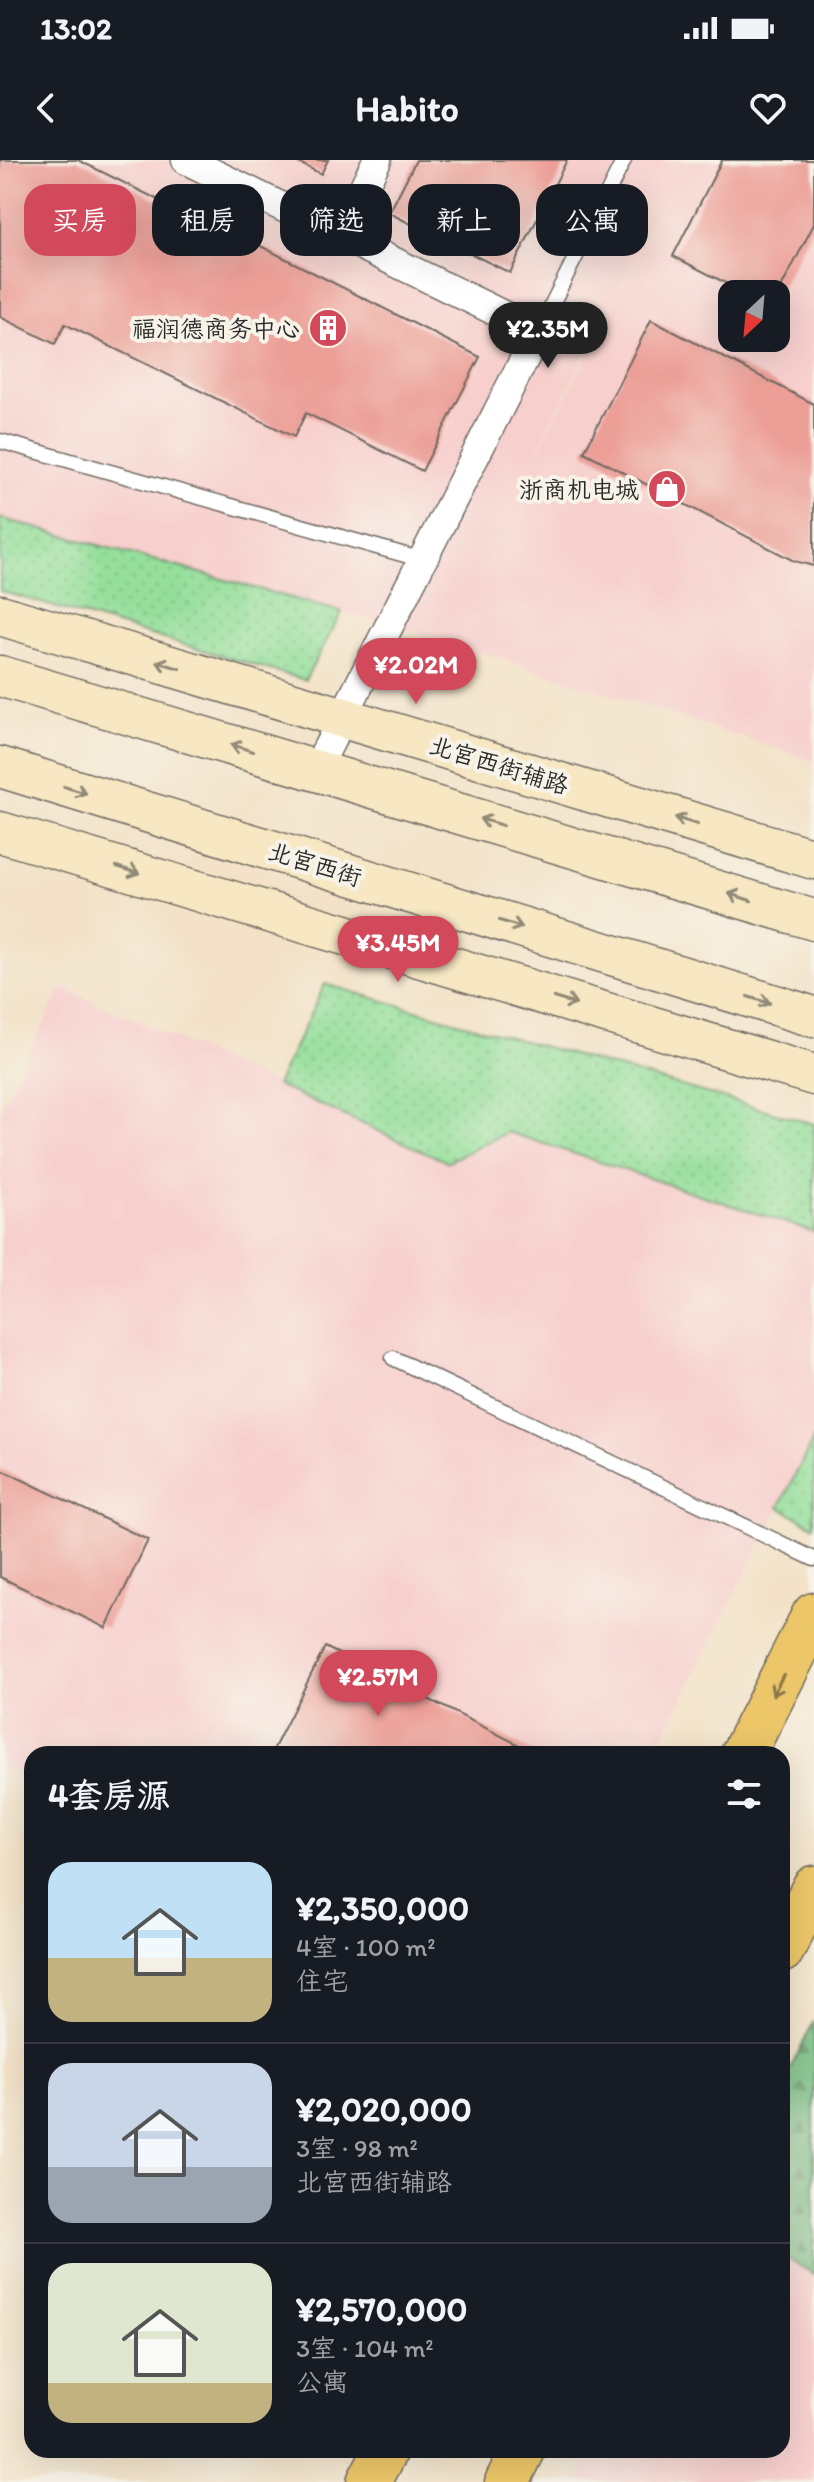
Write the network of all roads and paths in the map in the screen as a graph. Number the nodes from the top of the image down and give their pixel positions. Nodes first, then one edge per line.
1 (186, 160) edge
2 (377, 160) edge
3 (624, 160) edge
4 (365, 184) edge
5 (280, 206) edge
6 (383, 256) edge
7 (538, 332) junction
8 (0, 441) edge
9 (423, 560) junction
10 (0, 615) edge
11 (0, 676) edge
12 (343, 718) junction
13 (0, 767) edge
14 (316, 770) junction
15 (0, 832) edge
16 (814, 859) edge
17 (814, 920) edge
18 (814, 1017) edge
19 (814, 1075) edge
20 (393, 1358) dead end
21 (814, 1559) edge
22 (814, 1615) edge
23 (747, 1746) edge
24 (814, 1888) edge
25 (790, 1934) edge
26 (382, 2458) edge
27 (519, 2458) edge
28 (369, 2482) edge
29 (507, 2482) edge

1 - 5 street
2 - 4 street
3 - 7 lane
6 - 7 street
7 - 9 street
8 - 9 lane
9 - 12 street
12 -> 10 main road, 北宫西街辅路
14 -> 11 main road
12 - 14 street
16 -> 12 main road, 北宫西街辅路
13 -> 18 main road, 北宫西街
17 -> 14 main road
15 -> 19 main road
20 - 21 lane
22 -> 23 main road
24 - 25 main road
26 - 28 main road
27 - 29 main road

